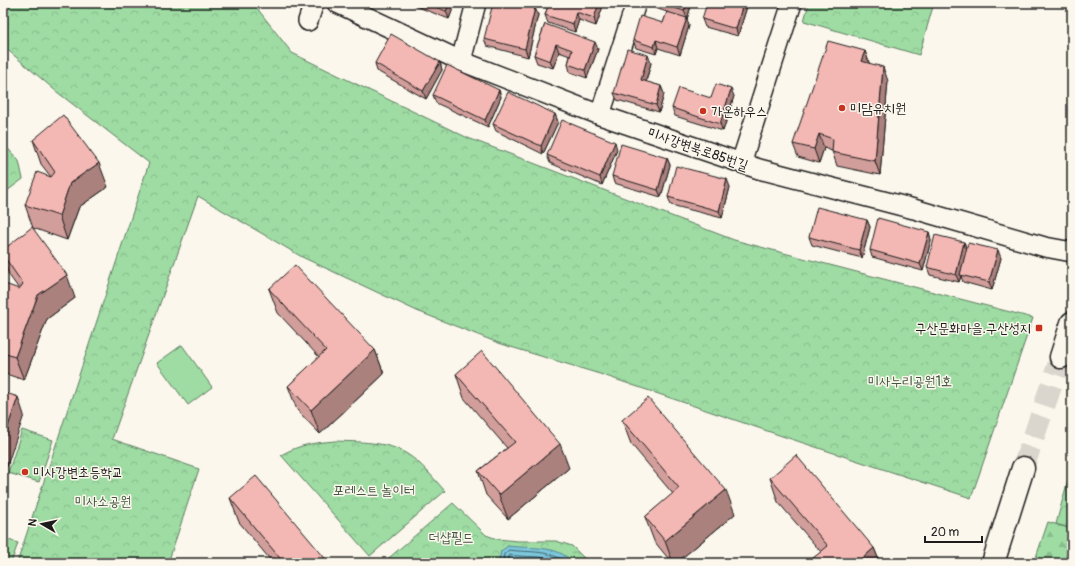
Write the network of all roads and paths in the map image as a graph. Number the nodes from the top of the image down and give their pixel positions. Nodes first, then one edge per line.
1 (314, 3) edge
2 (338, 3) edge
3 (476, 3) edge
4 (636, 3) edge
5 (792, 3) edge
6 (308, 21) dead end
7 (461, 61) junction
8 (600, 115) junction
9 (741, 163) junction
10 (1072, 252) edge
11 (1072, 323) edge
12 (1061, 357) tunnel mouth
13 (1023, 468) tunnel mouth
14 (993, 563) edge

1 - 6 street
2 - 7 street, 미사강변북로85번길
3 - 7 street
4 - 8 street
5 - 9 street
7 - 8 street, 미사강변북로85번길
8 - 9 street, 미사강변북로85번길
9 - 10 street, 미사강변북로85번길
11 - 12 main road
13 - 14 main road

